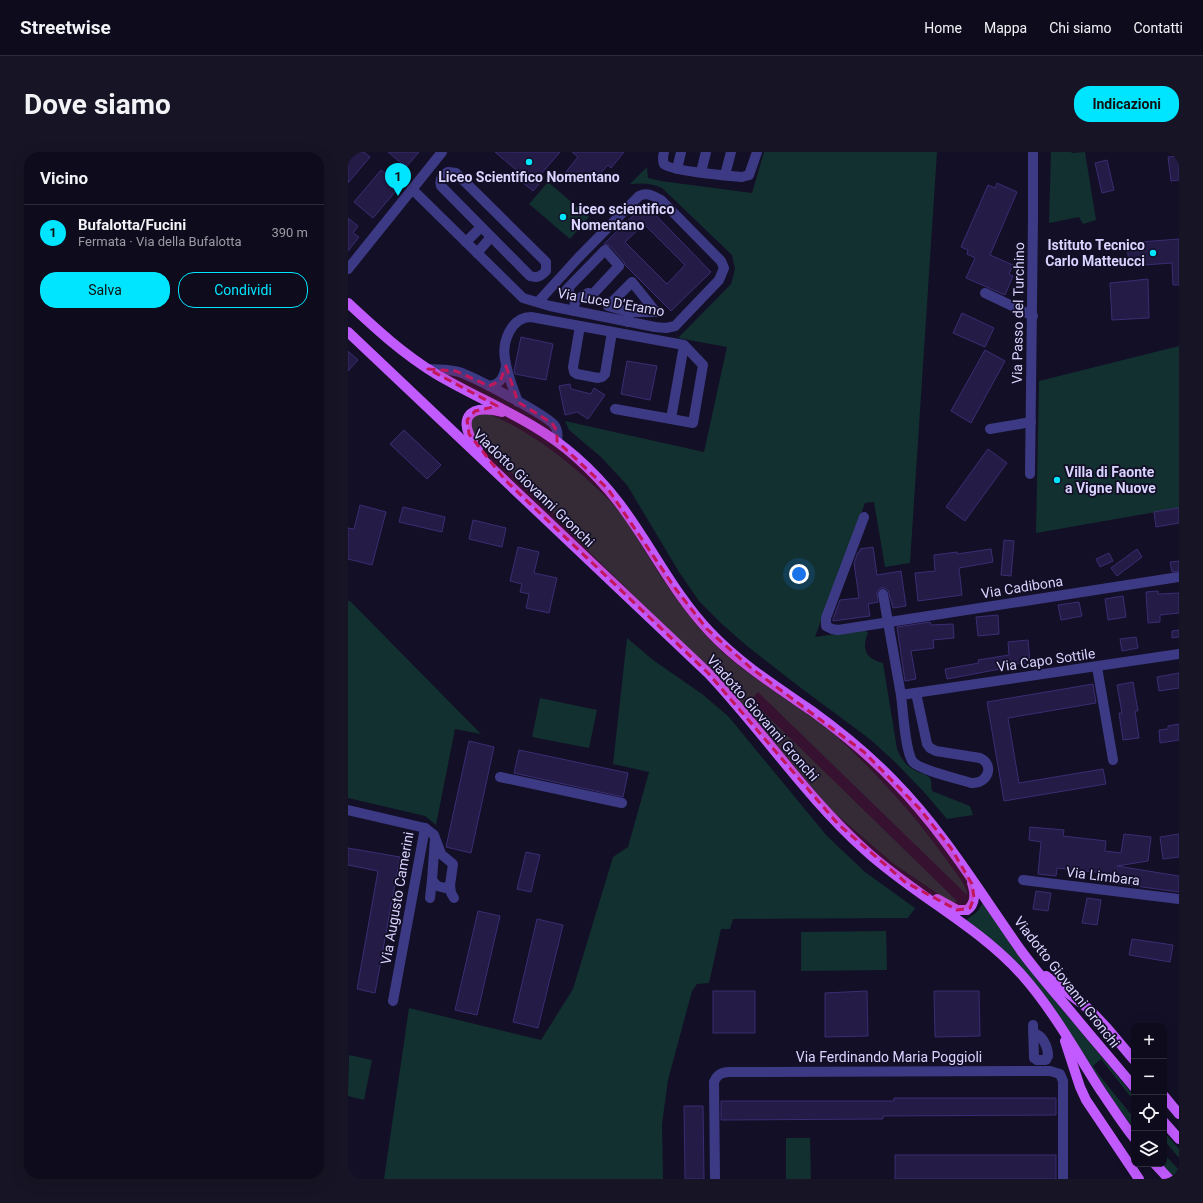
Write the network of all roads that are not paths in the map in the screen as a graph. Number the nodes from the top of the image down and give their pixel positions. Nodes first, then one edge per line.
1 (442, 152) edge
2 (664, 152) edge
3 (681, 152) edge
4 (706, 152) edge
5 (731, 152) edge
6 (756, 152) edge
7 (1033, 152) edge
8 (677, 169) junction
9 (701, 172) junction
10 (725, 175) junction
11 (412, 189) junction
12 (481, 227) junction
13 (492, 237) junction
14 (466, 242) junction
15 (477, 253) junction
16 (348, 269) edge
17 (985, 293) dead end
18 (646, 299) junction
19 (538, 302) junction
20 (348, 303) edge
21 (574, 306) junction
22 (631, 315) junction
23 (1033, 316) junction
24 (580, 326) junction
25 (348, 332) edge
26 (612, 332) junction
27 (684, 345) junction
28 (506, 366) junction
29 (428, 369) junction
30 (489, 386) junction
31 (518, 402) junction
32 (615, 409) dead end
33 (671, 419) junction
34 (526, 422) junction
35 (1031, 422) junction
36 (990, 429) dead end
37 (557, 441) junction
38 (1030, 474) dead end
39 (505, 480) junction
40 (864, 517) dead end
41 (1179, 578) edge
42 (883, 594) dead end
43 (888, 621) junction
44 (1179, 654) edge
45 (1097, 667) junction
46 (916, 693) junction
47 (901, 695) junction
48 (1113, 760) dead end
49 (500, 777) dead end
50 (622, 803) dead end
51 (348, 810) edge
52 (425, 828) junction
53 (435, 838) junction
54 (951, 848) junction
55 (432, 880) junction
56 (1023, 880) dead end
57 (905, 882) junction
58 (450, 885) junction
59 (430, 898) dead end
60 (454, 898) dead end
61 (1179, 899) edge
62 (1033, 967) junction
63 (393, 1001) dead end
64 (1061, 1027) junction
65 (1033, 1029) dead end
66 (1133, 1059) edge
67 (1041, 1071) junction
68 (1131, 1083) edge
69 (1167, 1100) edge
70 (1179, 1114) edge
71 (1167, 1125) edge
72 (1131, 1134) edge
73 (1179, 1139) edge
74 (1158, 1167) edge
75 (716, 1179) edge
76 (1063, 1179) edge
77 (1140, 1179) edge
78 (1169, 1179) edge

1 - 11 street
2 - 8 street
3 - 8 street
4 - 9 street
5 - 10 street
6 - 10 street
7 - 23 street, Via Passo del Turchino
8 - 9 street
9 - 10 street
11 - 14 street, Via Luce D'Eramo
11 - 16 street
12 - 13 street
12 - 13 street
12 - 14 street
13 - 15 street
14 - 15 street, Via Luce D'Eramo
15 - 19 street, Via Luce D'Eramo
17 - 23 street
18 - 22 street
18 - 22 street
18 - 22 street
19 - 21 street, Via Luce D'Eramo
19 - 22 street, Via Luce D'Eramo
20 - 29 main road, Viadotto Giovanni Gronchi
21 - 21 street
21 - 22 street, Via Luce D'Eramo
23 - 35 street, Via Passo del Turchino
24 - 26 street
24 - 26 street
24 - 28 street
25 - 39 main road, Viadotto Giovanni Gronchi
26 - 27 street
27 - 33 street
27 - 33 street
28 - 30 street
28 - 31 street
29 - 30 street
29 - 34 main road, Viadotto Giovanni Gronchi
30 - 31 street
31 - 37 street
32 - 33 street
34 - 37 main road, Viadotto Giovanni Gronchi
34 - 39 main road
35 - 36 street
35 - 38 street, Via Passo del Turchino
37 - 54 main road, Viadotto Giovanni Gronchi
39 - 57 main road, Viadotto Giovanni Gronchi
40 - 43 street, Via Cadibona
41 - 43 street, Via Cadibona
42 - 43 street
43 - 47 street
44 - 45 street, Via Capo Sottile
45 - 46 street, Via Capo Sottile
45 - 48 street
46 - 47 street, Via Capo Sottile
46 - 47 street
49 - 50 street
51 - 52 street, Via Augusto Camerini
52 - 53 street
52 - 63 street, Via Augusto Camerini
53 - 55 street
53 - 58 street
54 - 57 main road
54 - 62 main road, Viadotto Giovanni Gronchi
55 - 58 street
55 - 59 street
56 - 61 street, Via Limbara
57 - 64 main road, Viadotto Giovanni Gronchi
58 - 60 street
62 - 66 main road
62 - 68 main road, Viadotto Giovanni Gronchi
64 - 72 main road, Viadotto Giovanni Gronchi
64 - 77 main road
65 - 67 street
67 - 75 street, Via Ferdinando Maria Poggioli
67 - 76 street, Via Ferdinando Maria Poggioli
69 - 70 main road
71 - 73 main road
74 - 78 main road

